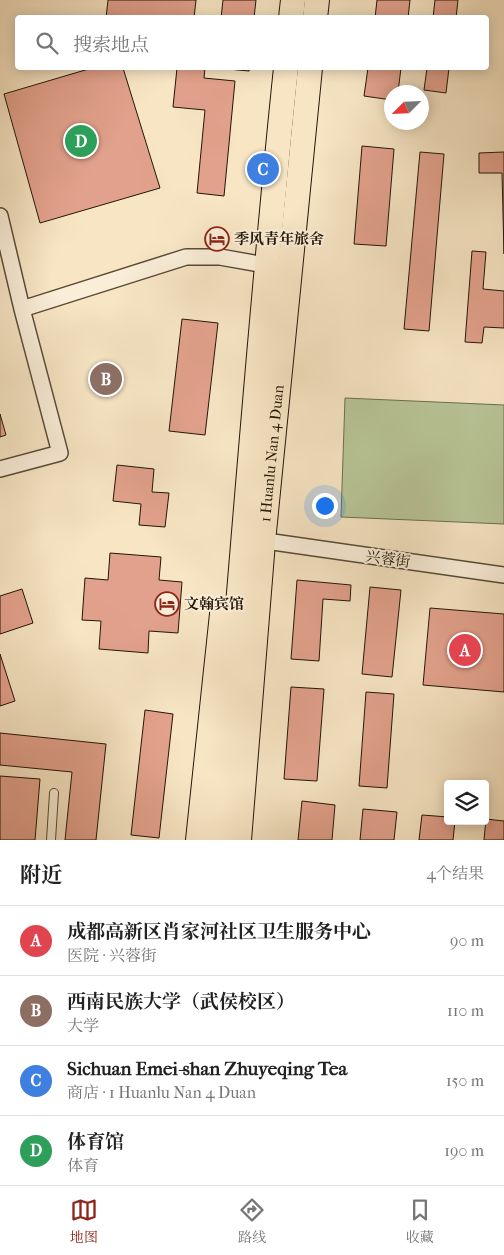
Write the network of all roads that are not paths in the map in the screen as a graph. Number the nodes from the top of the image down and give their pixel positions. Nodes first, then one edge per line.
1 (293, 0) edge
2 (317, 0) edge
3 (291, 15) edge
4 (315, 15) edge
5 (286, 70) edge
6 (310, 70) edge
7 (0, 216) edge
8 (265, 265) junction
9 (22, 309) junction
10 (0, 469) edge
11 (258, 498) junction
12 (273, 542) junction
13 (504, 575) edge
14 (54, 794) dead end
15 (51, 840) edge
16 (198, 840) edge
17 (218, 840) edge
18 (239, 840) edge
19 (254, 840) edge

1 - 3 main road
2 - 4 main road
5 - 8 main road, 1 Huanlu Nan 4 Duan
6 - 11 main road, 1 Huanlu Nan 4 Duan
7 - 9 street
8 - 9 street
8 - 11 main road, 1 Huanlu Nan 4 Duan
9 - 10 street
11 - 12 main road
11 - 16 main road
11 - 17 main road, 1 Huanlu Nan 4 Duan
11 - 18 main road, 1 Huanlu Nan 4 Duan
12 - 13 street, 兴蓉街
12 - 19 main road
14 - 15 lane

